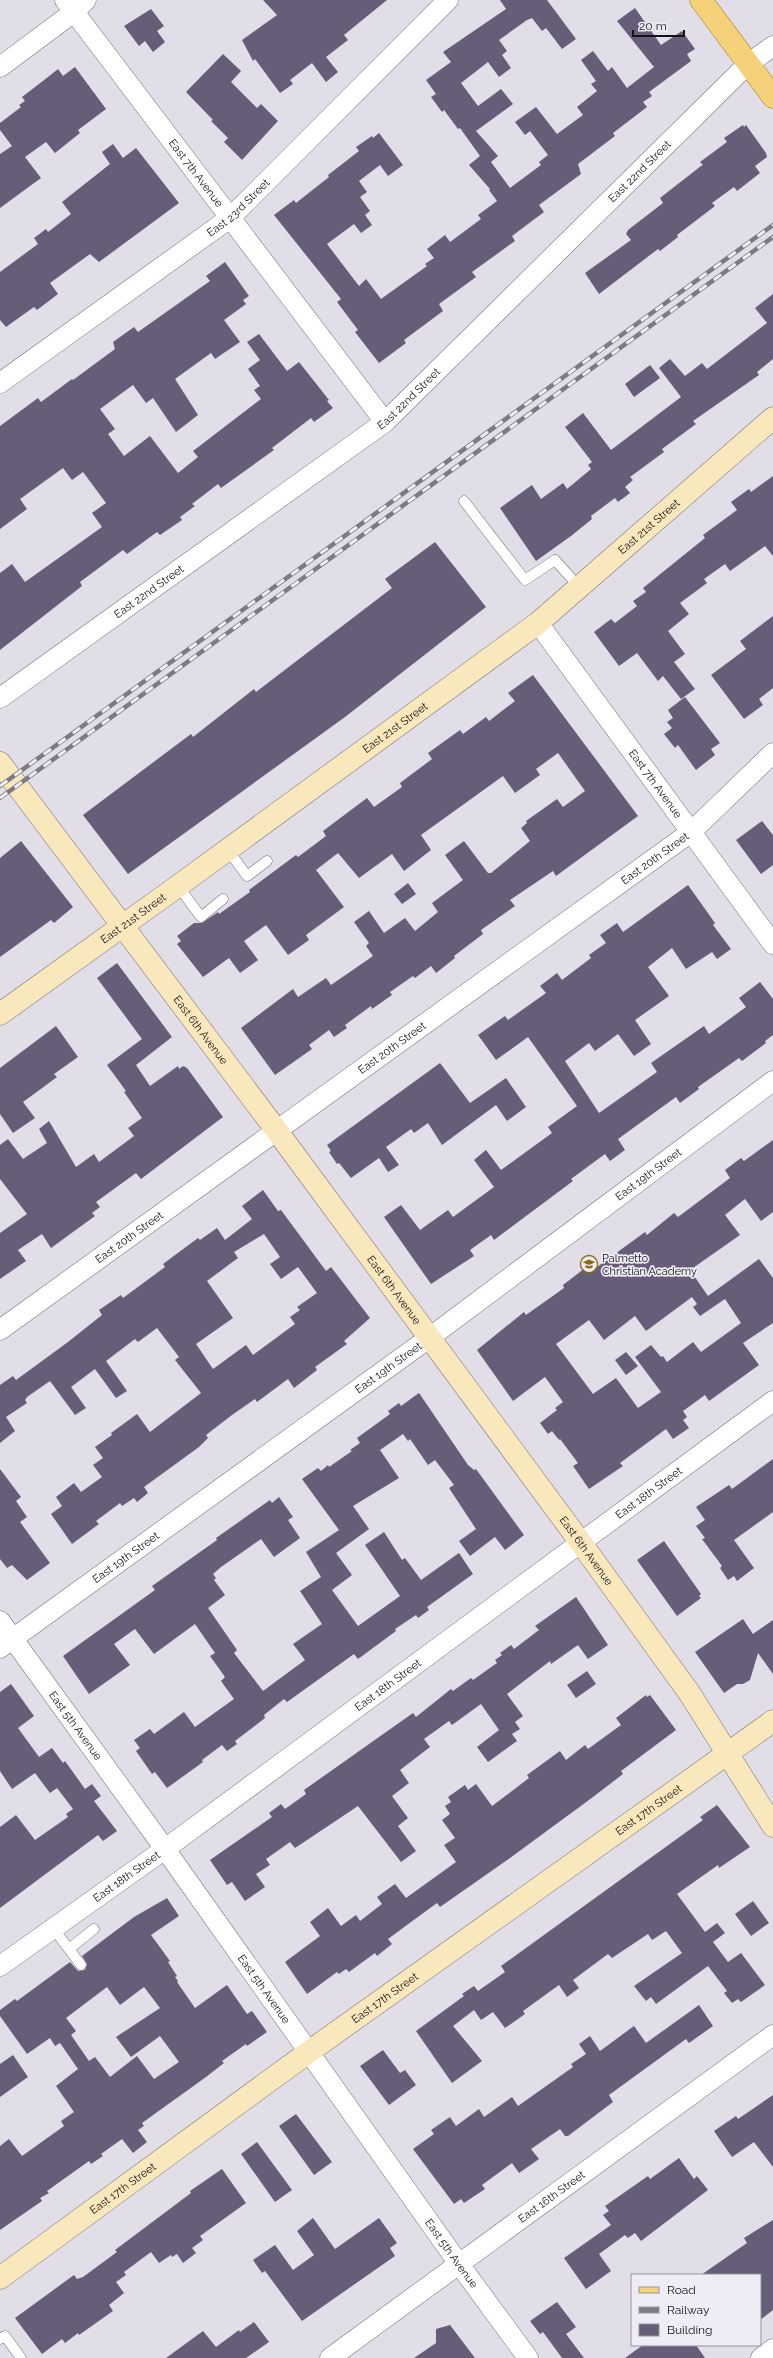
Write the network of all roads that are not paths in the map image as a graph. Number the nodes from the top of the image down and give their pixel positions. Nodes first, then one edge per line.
1 (448, 0) edge
2 (701, 0) edge
3 (75, 4) edge
4 (773, 46) edge
5 (748, 64) junction
6 (0, 67) edge
7 (773, 97) edge
8 (230, 218) junction
9 (0, 383) edge
10 (773, 418) edge
11 (385, 422) junction
12 (464, 501) dead end
13 (579, 587) junction
14 (538, 623) junction
15 (0, 698) edge
16 (773, 753) edge
17 (0, 763) edge
18 (691, 832) junction
19 (228, 850) junction
20 (267, 861) dead end
21 (178, 886) junction
22 (223, 899) dead end
23 (124, 926) junction
24 (773, 944) edge
25 (0, 1014) edge
26 (773, 1081) edge
27 (277, 1131) junction
28 (0, 1330) edge
29 (429, 1338) junction
30 (773, 1401) edge
31 (581, 1543) junction
32 (0, 1621) edge
33 (7, 1643) edge
34 (773, 1721) edge
35 (726, 1754) junction
36 (773, 1826) edge
37 (165, 1849) junction
38 (53, 1928) junction
39 (94, 1929) dead end
40 (69, 1949) junction
41 (81, 1965) dead end
42 (0, 1966) edge
43 (773, 2035) edge
44 (310, 2051) junction
45 (459, 2264) junction
46 (0, 2278) edge
47 (0, 2339) edge
48 (773, 2349) edge
49 (22, 2358) edge
50 (330, 2358) edge
51 (528, 2358) edge
52 (761, 2358) edge

1 - 8 street, East 23rd Street
2 - 5 main road
3 - 6 street
3 - 8 street, East 7th Avenue
4 - 5 street, East 22nd Street
5 - 7 main road
5 - 11 street, East 22nd Street
8 - 9 street, East 23rd Street
8 - 11 street, East 7th Avenue
10 - 13 street, East 21st Street
11 - 15 street, East 22nd Street
12 - 13 lane
13 - 14 street, East 21st Street
14 - 18 street, East 7th Avenue
14 - 19 street, East 21st Street
16 - 18 street, East 20th Street
17 - 23 street, East 6th Avenue
18 - 24 street, East 7th Avenue
18 - 27 street, East 20th Street
19 - 20 lane
19 - 21 street, East 21st Street
21 - 22 lane
21 - 23 street, East 21st Street
23 - 25 street, East 21st Street
23 - 27 street, East 6th Avenue
26 - 29 street, East 19th Street
27 - 28 street, East 20th Street
27 - 29 street, East 6th Avenue
29 - 31 street, East 6th Avenue
29 - 33 street, East 19th Street
30 - 31 street, East 18th Street
31 - 35 street, East 6th Avenue
31 - 37 street, East 18th Street
32 - 33 street, East 5th Avenue
33 - 37 street, East 5th Avenue
34 - 35 street, East 17th Street
35 - 36 street, East 6th Avenue
35 - 44 street, East 17th Street
37 - 38 street, East 18th Street
37 - 44 street, East 5th Avenue
38 - 40 lane
38 - 42 street, East 18th Street
39 - 40 lane
40 - 41 lane
43 - 45 street, East 16th Street
44 - 45 street, East 5th Avenue
44 - 46 street, East 17th Street
45 - 50 street, East 16th Street
45 - 51 street, East 5th Avenue
47 - 49 lane
48 - 52 street

